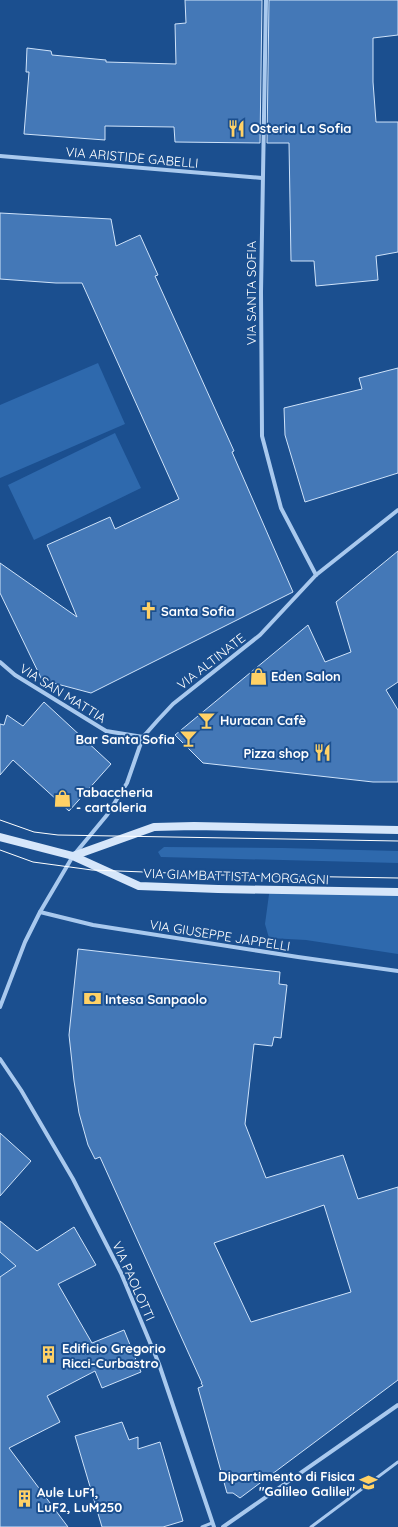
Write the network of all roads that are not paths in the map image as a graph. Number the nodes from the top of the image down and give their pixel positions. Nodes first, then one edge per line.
1 (266, 0) edge
2 (0, 156) edge
3 (262, 178) junction
4 (398, 510) edge
5 (316, 575) junction
6 (0, 662) edge
7 (143, 737) junction
8 (398, 830) edge
9 (0, 837) edge
10 (73, 856) junction
11 (398, 892) edge
12 (40, 912) junction
13 (398, 971) edge
14 (0, 1007) edge
15 (0, 1059) edge
16 (398, 1405) edge
17 (398, 1462) edge
18 (213, 1525) edge
19 (202, 1527) edge
20 (223, 1527) edge
21 (311, 1527) edge

1 - 3 street, VIA SANTA SOFIA
2 - 3 street, VIA ARISTIDE GABELLI
3 - 5 street, VIA SANTA SOFIA
4 - 5 street, VIA ALTINATE
5 - 7 street, VIA ALTINATE
6 - 7 street, VIA SAN MATTIA
7 - 10 street, VIA ALTINATE
8 - 10 street
9 - 10 street, VIA GIAMBATTISTA MORGAGNI
10 - 11 street, VIA GIAMBATTISTA MORGAGNI
10 - 12 street, VIA ALTINATE
12 - 13 street, VIA GIUSEPPE JAPPELLI
12 - 14 street, VIA ALTINATE
15 - 18 street, VIA PAOLOTTI
16 - 20 street
17 - 21 lane
18 - 19 lane

